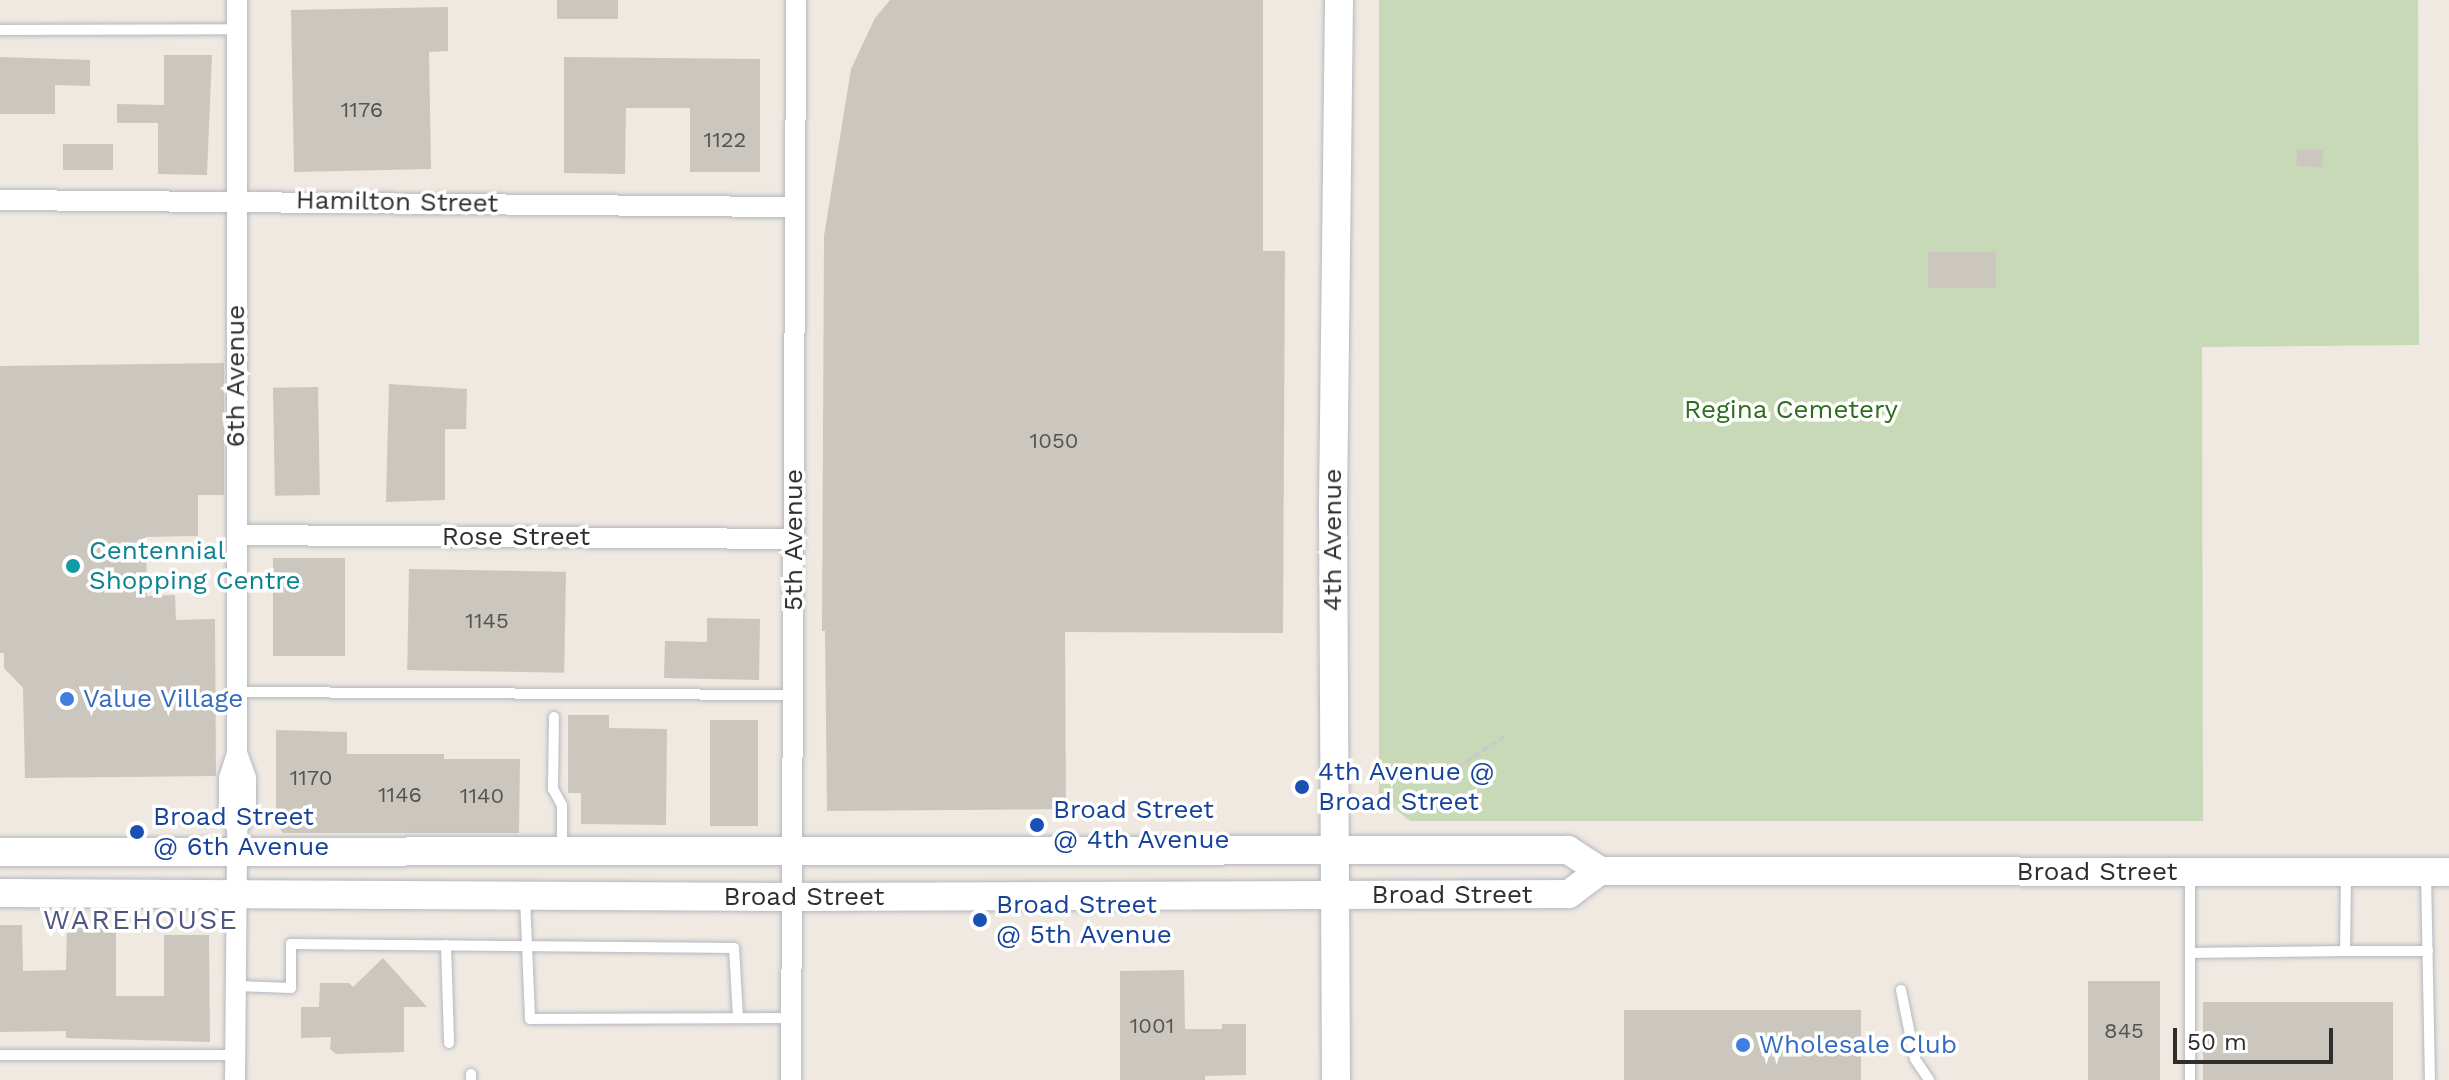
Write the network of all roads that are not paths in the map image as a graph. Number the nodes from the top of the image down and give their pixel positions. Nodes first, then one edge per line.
1 (237, 0) edge
2 (796, 0) edge
3 (1339, 0) edge
4 (237, 29) junction
5 (0, 30) edge
6 (0, 200) edge
7 (237, 200) junction
8 (794, 207) junction
9 (237, 535) junction
10 (794, 539) junction
11 (237, 692) junction
12 (794, 695) junction
13 (554, 717) dead end
14 (237, 840) junction
15 (1334, 849) junction
16 (562, 851) junction
17 (0, 852) edge
18 (791, 853) junction
19 (1600, 871) junction
20 (2190, 872) junction
21 (2346, 872) junction
22 (2438, 872) edge
23 (0, 893) edge
24 (237, 893) junction
25 (525, 895) junction
26 (1334, 895) junction
27 (791, 897) junction
28 (446, 945) junction
29 (527, 946) junction
30 (2345, 951) junction
31 (2428, 951) junction
32 (2190, 953) junction
33 (236, 986) junction
34 (1901, 990) dead end
35 (738, 1018) junction
36 (791, 1018) junction
37 (449, 1043) dead end
38 (0, 1055) edge
39 (236, 1055) junction
40 (235, 1080) edge
41 (791, 1080) edge
42 (1336, 1080) edge
43 (1929, 1080) edge
44 (2190, 1080) edge
45 (2430, 1080) edge

1 - 4 street, 6th Avenue
2 - 8 street, 5th Avenue
3 - 15 main road, 4th Avenue
4 - 5 lane
4 - 7 street, 6th Avenue
6 - 7 street, Hamilton Street
7 - 8 street, Hamilton Street
7 - 9 street, 6th Avenue
8 - 10 street, 5th Avenue
9 - 10 street, Rose Street
9 - 11 street, 6th Avenue
10 - 12 street, 5th Avenue
11 - 12 lane
11 - 14 street, 6th Avenue
12 - 18 street, 5th Avenue
13 - 16 lane
14 - 16 main road, Broad Street
14 - 17 main road, Broad Street
14 - 24 street, 6th Avenue
15 - 18 main road, Broad Street
15 - 19 main road, Broad Street
15 - 26 main road, 4th Avenue
16 - 18 main road, Broad Street
18 - 27 street, 5th Avenue
19 - 20 main road, Broad Street
19 - 26 main road, Broad Street
20 - 21 main road, Broad Street
20 - 32 lane
21 - 22 main road, Broad Street
21 - 30 lane
22 - 31 lane
23 - 24 main road, Broad Street
24 - 25 main road, Broad Street
24 - 33 street, 6th Avenue
25 - 27 main road, Broad Street
25 - 29 lane
26 - 27 main road, Broad Street
26 - 42 main road, 4th Avenue
27 - 36 street, 5th Avenue
28 - 29 lane
28 - 33 lane
28 - 37 lane
29 - 35 lane
29 - 35 lane
30 - 31 lane
30 - 32 lane
31 - 45 lane
32 - 44 lane
33 - 39 street, 6th Avenue
34 - 43 lane
35 - 36 lane
36 - 41 street, 5th Avenue
38 - 39 lane
39 - 40 street, 6th Avenue

